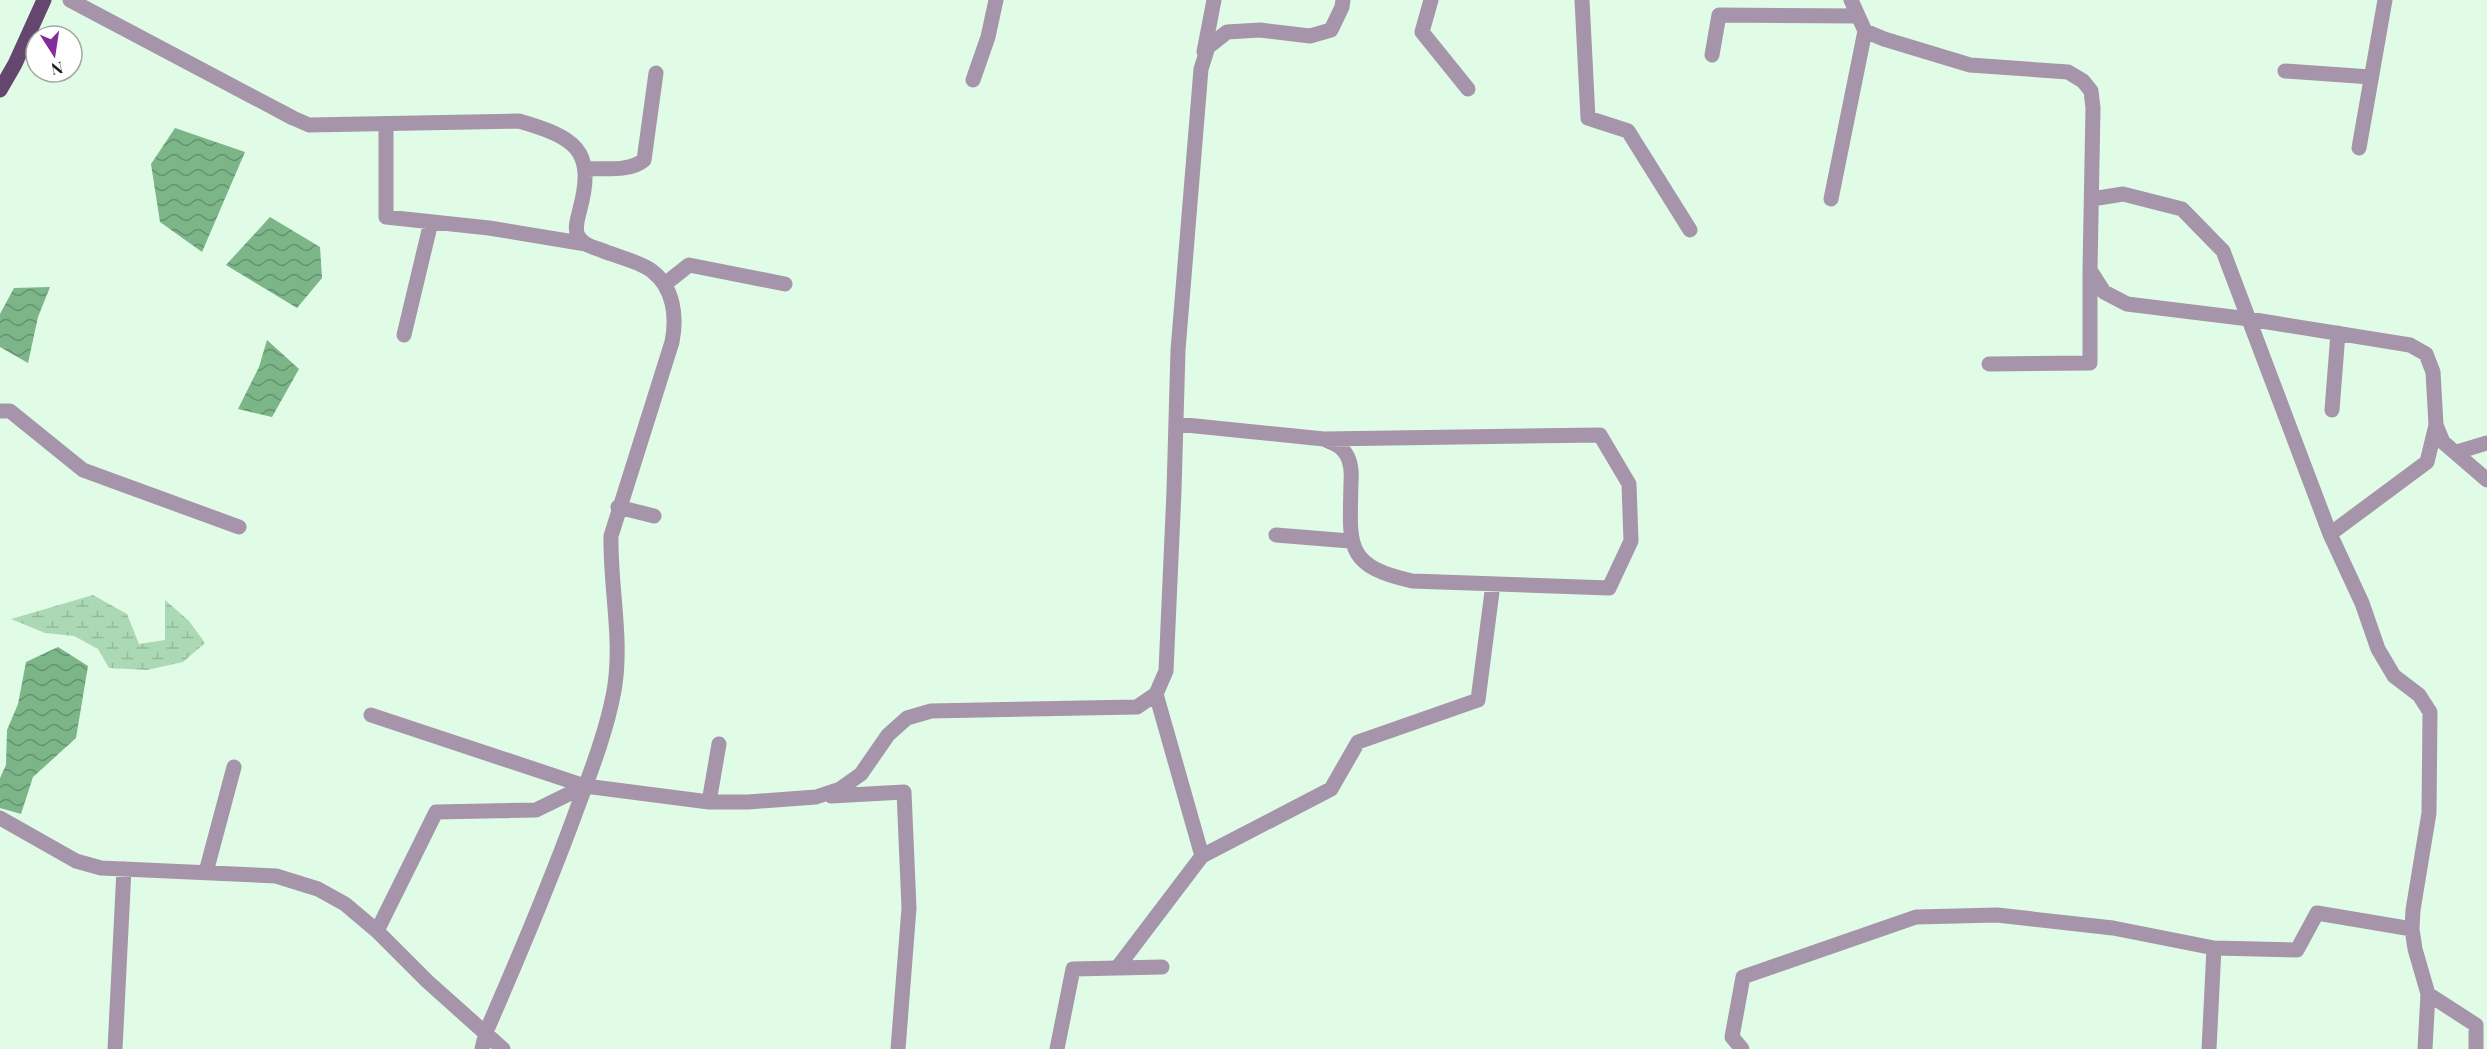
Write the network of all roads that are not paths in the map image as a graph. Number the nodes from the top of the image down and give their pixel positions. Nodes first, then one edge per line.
1 (44, 0) edge
2 (70, 0) edge
3 (996, 0) edge
4 (1214, 0) edge
5 (1343, 0) edge
6 (1431, 0) edge
7 (1582, 0) edge
8 (1851, 0) edge
9 (2385, 0) edge
10 (1857, 16) junction
11 (1865, 31) junction
12 (1712, 55) dead end
13 (1201, 69) junction
14 (2285, 71) dead end
15 (656, 73) dead end
16 (2372, 76) junction
17 (974, 81) dead end
18 (1468, 88) dead end
19 (0, 90) edge
20 (386, 124) junction
21 (2359, 148) dead end
22 (586, 169) junction
23 (1831, 199) dead end
24 (2092, 199) junction
25 (431, 222) junction
26 (1690, 230) dead end
27 (586, 244) junction
28 (2090, 270) junction
29 (665, 284) junction
30 (785, 284) dead end
31 (2249, 319) junction
32 (2338, 333) junction
33 (404, 335) dead end
34 (1989, 364) dead end
35 (2332, 410) dead end
36 (0, 411) edge
37 (1176, 423) junction
38 (2436, 425) junction
39 (1324, 439) junction
40 (2487, 443) edge
41 (2457, 452) junction
42 (2487, 480) edge
43 (618, 507) junction
44 (654, 516) dead end
45 (239, 527) dead end
46 (2330, 534) junction
47 (1276, 535) dead end
48 (1350, 541) junction
49 (1493, 584) junction
50 (1156, 694) junction
51 (371, 715) dead end
52 (719, 744) dead end
53 (234, 767) dead end
54 (585, 786) junction
55 (816, 797) junction
56 (709, 802) junction
57 (0, 818) edge
58 (1202, 856) junction
59 (124, 869) junction
60 (206, 872) junction
61 (2412, 929) junction
62 (377, 931) junction
63 (2214, 948) junction
64 (1162, 967) dead end
65 (1117, 968) junction
66 (2428, 994) junction
67 (486, 1032) junction
68 (115, 1049) edge
69 (482, 1049) edge
70 (503, 1049) edge
71 (898, 1049) edge
72 (1057, 1049) edge
73 (1742, 1049) edge
74 (2209, 1049) edge
75 (2426, 1049) edge
76 (2476, 1049) edge

1 - 19 main road
2 - 20 street
3 - 17 street
4 - 13 street
5 - 13 street
6 - 18 street
7 - 26 street
8 - 10 street
9 - 16 street
10 - 11 street
10 - 12 street
11 - 23 street
11 - 24 street
13 - 37 street
14 - 16 street
15 - 22 street
16 - 21 street
20 - 22 street
20 - 25 street
22 - 27 street
24 - 28 street
24 - 31 street
25 - 27 street
25 - 33 street
27 - 29 street
28 - 31 street
28 - 34 street
29 - 30 street
29 - 43 street
31 - 32 street
31 - 46 street
32 - 35 street
32 - 38 street
36 - 45 street
37 - 39 street
37 - 50 street
38 - 41 street
38 - 46 street
39 - 48 street
39 - 49 street
40 - 41 street
41 - 42 street
43 - 44 street
43 - 54 street
46 - 61 street
47 - 48 street
48 - 49 street
49 - 58 street
50 - 55 street
50 - 58 street
51 - 54 street
52 - 56 street
53 - 60 street
54 - 56 street
54 - 62 street
54 - 67 street
55 - 56 street
55 - 71 street
57 - 59 street
58 - 65 street
59 - 60 street
59 - 68 street
60 - 62 street
61 - 63 street
61 - 66 street
62 - 67 street
63 - 73 street
63 - 74 street
64 - 65 street
65 - 72 street
66 - 75 street
66 - 76 street
67 - 69 street
67 - 70 street

